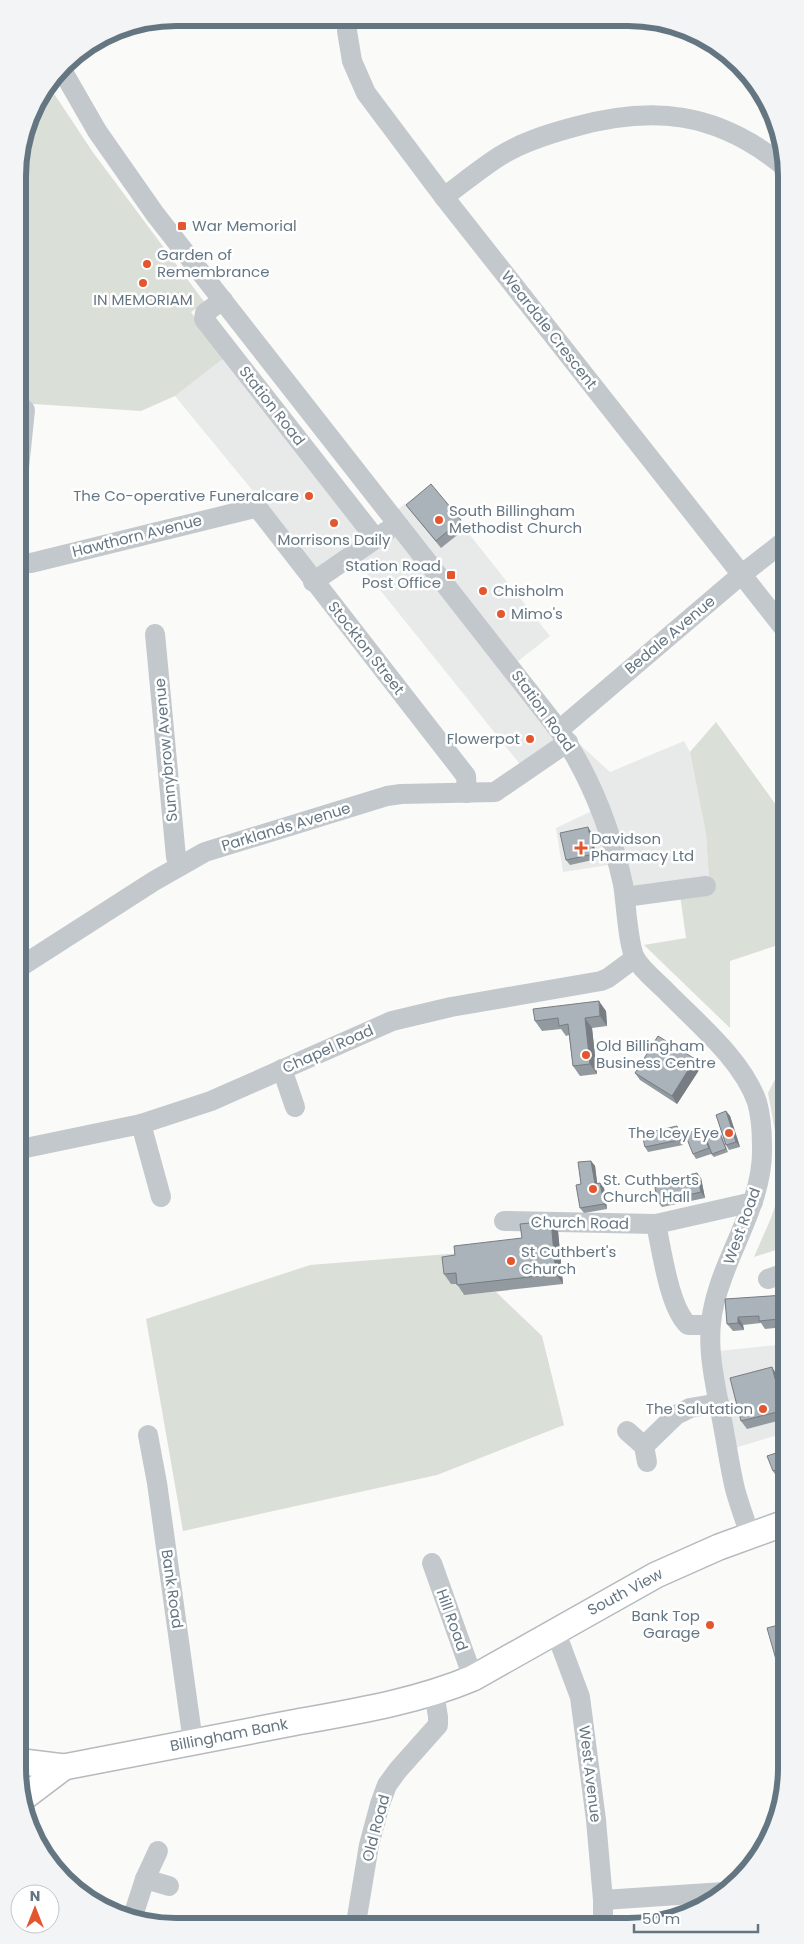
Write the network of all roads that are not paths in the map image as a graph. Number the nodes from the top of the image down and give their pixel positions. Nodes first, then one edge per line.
1 (347, 27) edge
2 (64, 77) edge
3 (776, 160) edge
4 (444, 197) junction
5 (223, 300) junction
6 (256, 508) joint
7 (397, 524) junction
8 (376, 538) junction
9 (778, 546) edge
10 (27, 563) edge
11 (741, 575) junction
12 (314, 582) junction
13 (778, 620) edge
14 (155, 634) dead end
15 (563, 736) junction
16 (467, 793) junction
17 (181, 865) junction
18 (706, 886) dead end
19 (625, 897) junction
20 (635, 958) junction
21 (27, 962) edge
22 (282, 1069) junction
23 (295, 1108) dead end
24 (141, 1124) junction
25 (26, 1148) edge
26 (160, 1198) dead end
27 (753, 1202) junction
28 (504, 1221) dead end
29 (656, 1224) junction
30 (710, 1326) junction
31 (719, 1403) junction
32 (627, 1431) dead end
33 (148, 1435) dead end
34 (777, 1525) edge
35 (750, 1535) junction
36 (432, 1563) dead end
37 (555, 1630) junction
38 (473, 1678) junction
39 (434, 1692) junction
40 (193, 1742) junction
41 (26, 1762) edge
42 (64, 1767) junction
43 (29, 1793) edge
44 (158, 1851) dead end
45 (145, 1879) junction
46 (168, 1886) dead end
47 (709, 1893) edge
48 (603, 1900) junction
49 (134, 1912) edge
50 (357, 1918) edge
51 (603, 1918) edge

1 - 4 street, Weardale Crescent
2 - 5 street, Station Road
3 - 4 street
4 - 11 street, Weardale Crescent
5 - 7 street, Station Road
5 - 8 street, Station Road
6 - 10 street, Hawthorn Avenue
6 - 12 street, Stockton Street
7 - 8 street
7 - 15 street, Station Road
8 - 12 street
9 - 11 street, Bedale Avenue
11 - 13 street, Weardale Crescent
11 - 15 street, Bedale Avenue
12 - 16 street, Stockton Street
14 - 17 street, Sunnybrow Avenue
15 - 16 street, Parklands Avenue
15 - 19 street, Station Road
16 - 17 street, Parklands Avenue
17 - 21 street, Parklands Avenue
18 - 19 street
19 - 20 street, Station Road
20 - 22 street, Chapel Road
20 - 27 street, West Road
22 - 23 street
22 - 24 street, Chapel Road
24 - 25 street, Chapel Road
24 - 26 street
27 - 29 street, Church Road
27 - 30 street, West Road
28 - 29 street, Church Road
29 - 30 street
30 - 31 street, West Road
31 - 32 street
31 - 35 street, West Road
33 - 40 street, Bank Road
34 - 35 main road, South View
35 - 37 main road, South View
36 - 38 street, Hill Road
37 - 38 main road, South View
37 - 48 street, West Avenue
38 - 39 main road, Billingham Bank
39 - 40 main road, Billingham Bank
39 - 50 street, Old Road
40 - 42 main road, Billingham Bank
41 - 42 main road, Billingham Bank
42 - 43 main road
44 - 45 street
45 - 46 street
45 - 49 street
47 - 48 street
48 - 51 street, West Avenue

